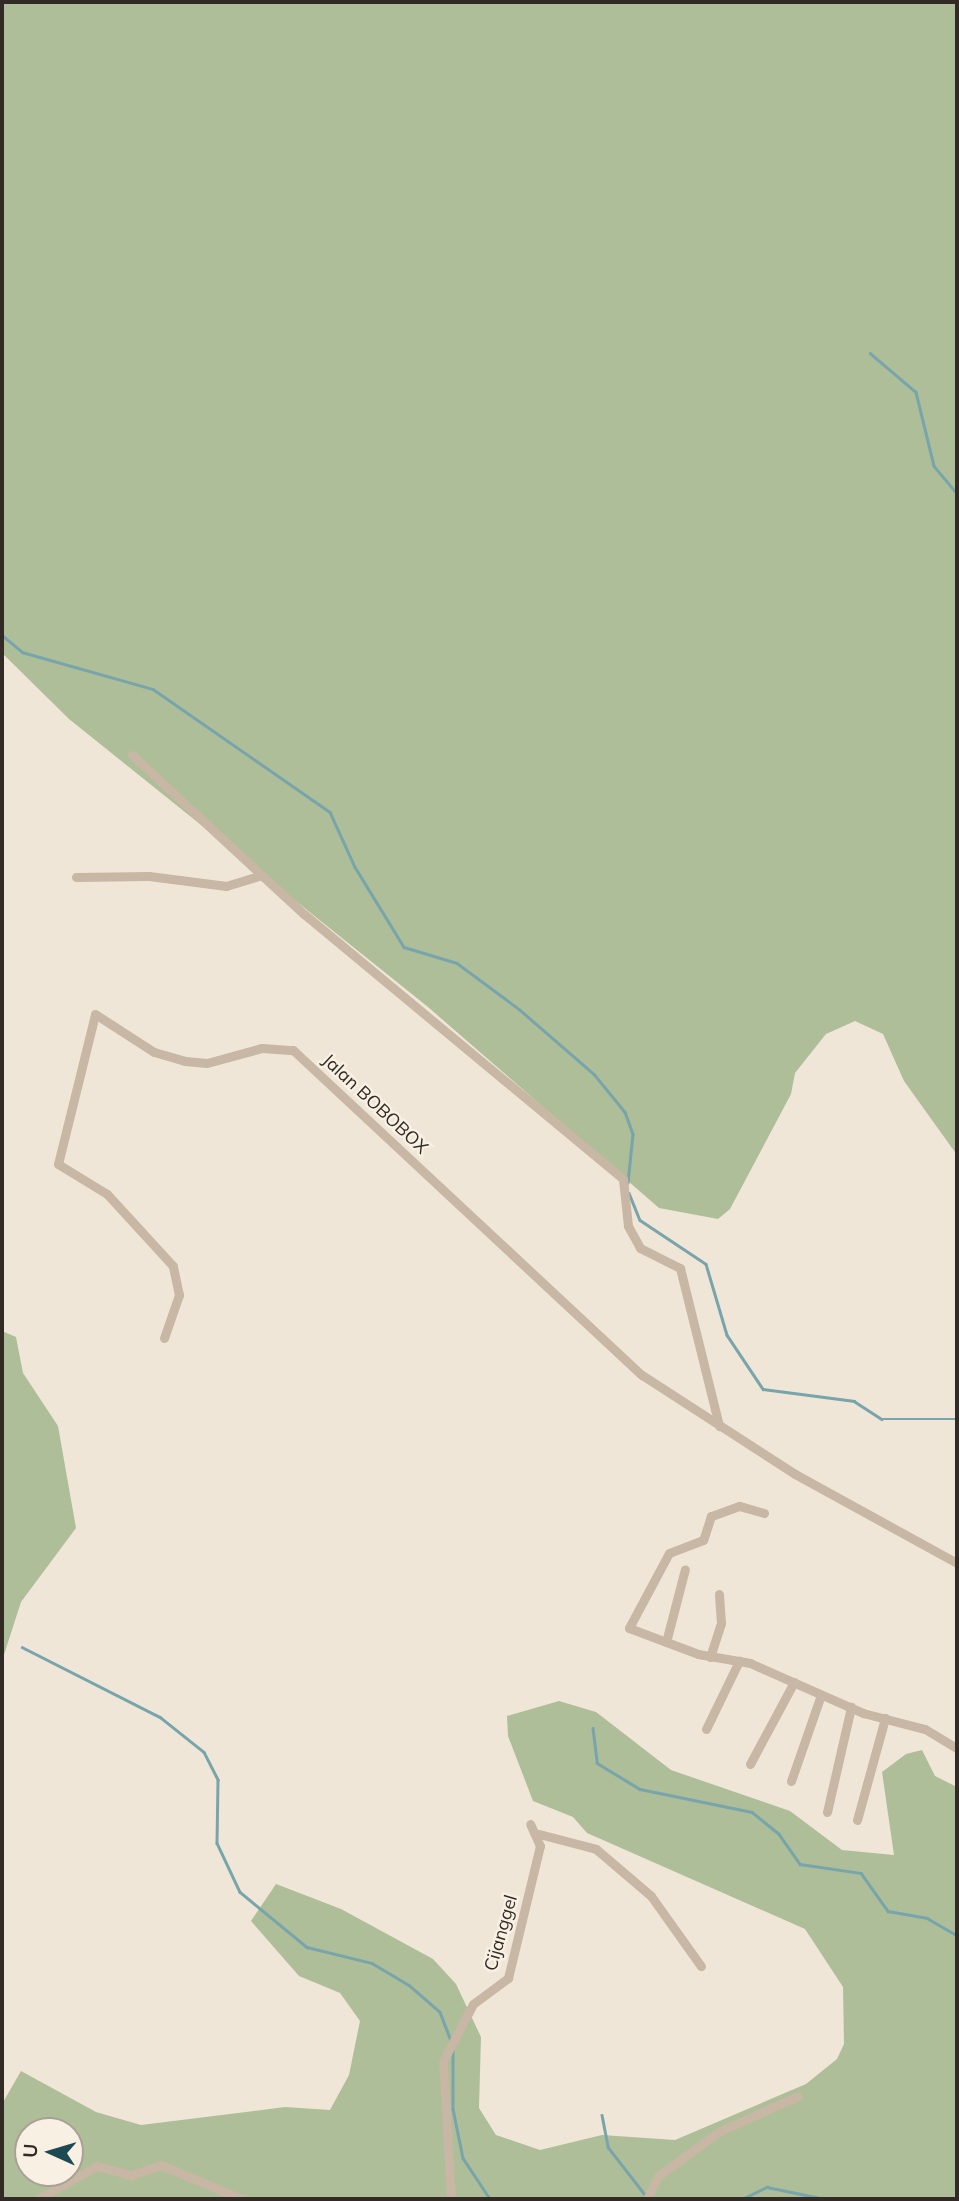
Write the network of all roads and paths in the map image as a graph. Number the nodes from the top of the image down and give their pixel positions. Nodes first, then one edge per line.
1 (132, 755) dead end
2 (261, 875) junction
3 (76, 877) dead end
4 (164, 1338) dead end
5 (719, 1426) junction
6 (764, 1513) dead end
7 (957, 1563) edge
8 (685, 1569) dead end
9 (719, 1594) dead end
10 (666, 1642) junction
11 (709, 1657) junction
12 (739, 1661) junction
13 (794, 1682) junction
14 (821, 1695) junction
15 (851, 1707) junction
16 (882, 1717) junction
17 (706, 1729) dead end
18 (957, 1748) edge
19 (750, 1764) dead end
20 (791, 1781) dead end
21 (827, 1812) dead end
22 (857, 1820) dead end
23 (530, 1824) dead end
24 (539, 1834) junction
25 (702, 1966) dead end
26 (798, 2096) dead end
27 (38, 2199) edge
28 (242, 2199) edge
29 (450, 2199) edge
30 (647, 2199) edge

1 - 2 street
2 - 3 street
2 - 5 street
4 - 5 street, Jalan BOBOBOX
5 - 7 street, Jalan BOBOBOX
6 - 10 street
8 - 10 street
9 - 11 street
10 - 11 street
11 - 12 street
12 - 13 street
12 - 17 street
13 - 14 street
13 - 19 street
14 - 15 street
14 - 20 street
15 - 16 street
15 - 21 street
16 - 18 street
16 - 22 street
23 - 24 street
24 - 25 street
24 - 29 street, Cijanggel
26 - 30 street
27 - 28 street

